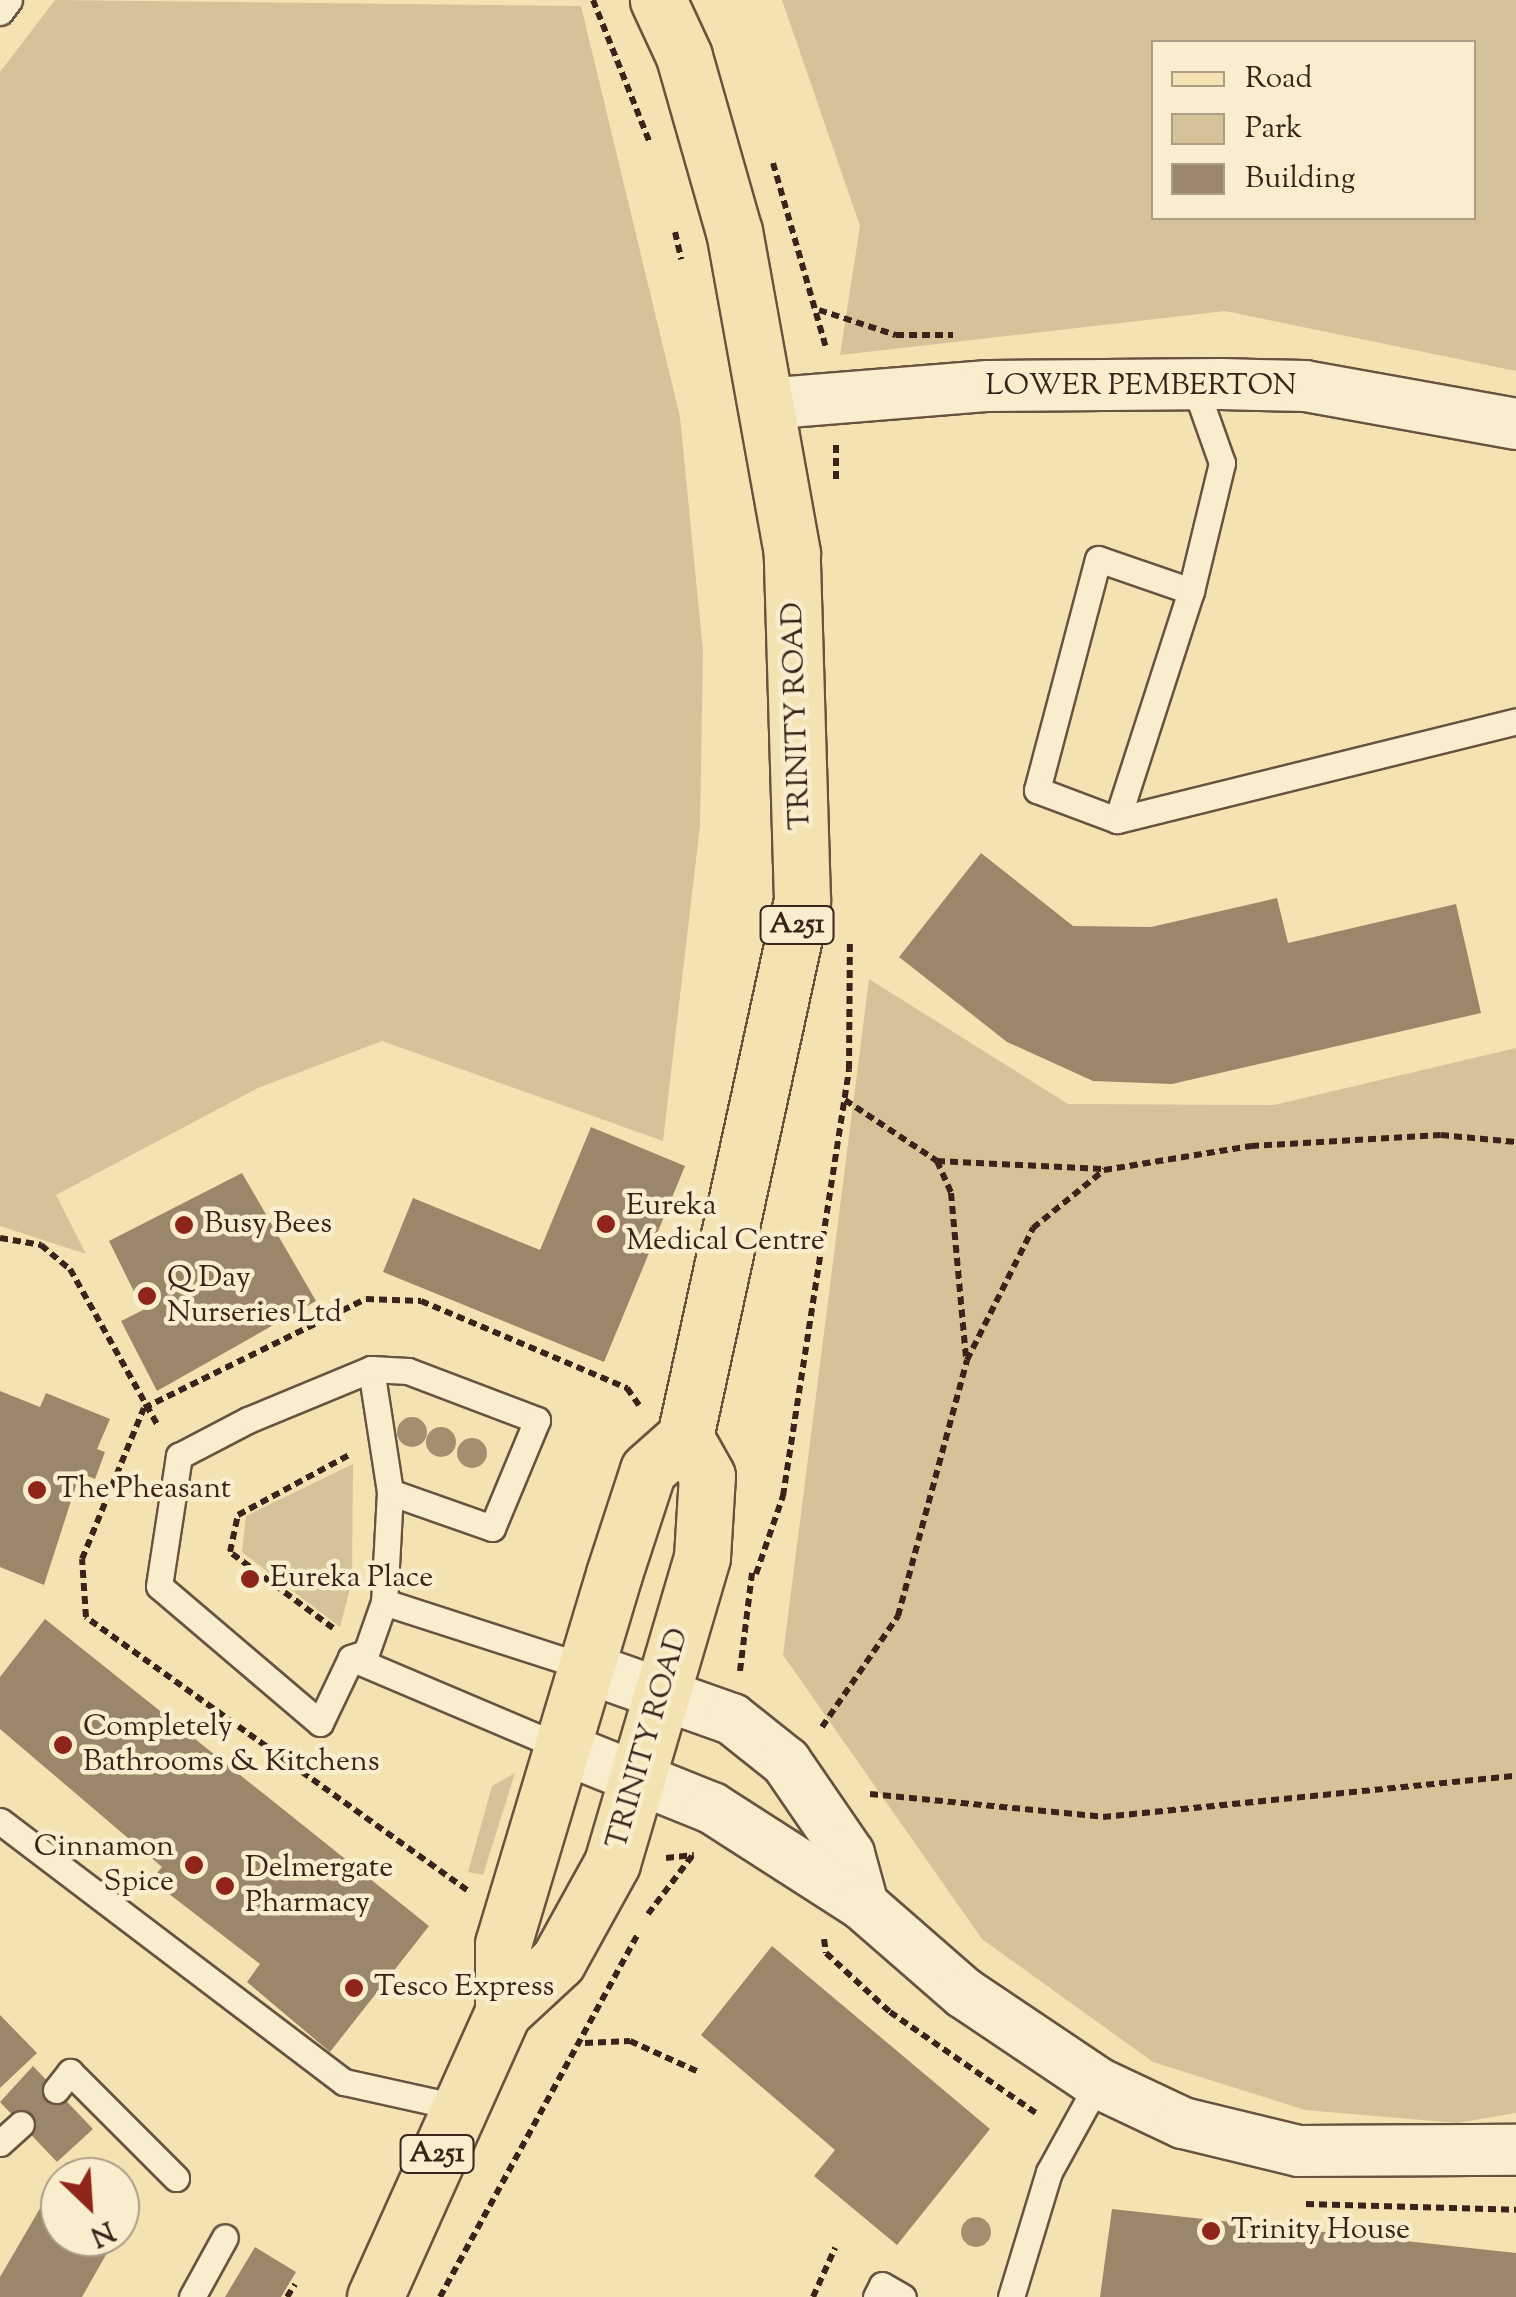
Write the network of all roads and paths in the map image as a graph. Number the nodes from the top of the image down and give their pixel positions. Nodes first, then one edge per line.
1 (9, 0) edge
2 (594, 0) edge
3 (658, 0) edge
4 (0, 12) edge
5 (652, 149) dead end
6 (672, 218) dead end
7 (684, 271) dead end
8 (819, 310) dead end
9 (1194, 384) junction
10 (988, 386) junction
11 (764, 404) junction
12 (1516, 424) edge
13 (1191, 591) junction
14 (1516, 721) edge
15 (1118, 820) junction
16 (844, 1100) dead end
17 (1516, 1142) edge
18 (937, 1161) junction
19 (1104, 1170) junction
20 (0, 1238) edge
21 (967, 1360) junction
22 (371, 1369) junction
23 (144, 1408) junction
24 (665, 1426) junction
25 (381, 1438) junction
26 (179, 1456) junction
27 (390, 1492) junction
28 (384, 1602) junction
29 (358, 1656) junction
30 (585, 1667) junction
31 (662, 1692) junction
32 (815, 1737) dead end
33 (566, 1748) junction
34 (638, 1774) junction
35 (1516, 1776) edge
36 (859, 1793) dead end
37 (0, 1821) edge
38 (693, 1855) dead end
39 (473, 1895) dead end
40 (843, 1919) junction
41 (502, 2012) junction
42 (584, 2043) junction
43 (699, 2072) dead end
44 (1098, 2083) junction
45 (56, 2090) dead end
46 (457, 2107) junction
47 (21, 2124) dead end
48 (1072, 2129) junction
49 (0, 2143) edge
50 (1516, 2150) edge
51 (176, 2178) dead end
52 (225, 2237) dead end
53 (835, 2248) dead end
54 (294, 2284) dead end
55 (192, 2297) edge
56 (287, 2297) edge
57 (375, 2297) edge
58 (440, 2297) edge
59 (813, 2297) edge
60 (876, 2297) edge
61 (903, 2297) edge
62 (1010, 2297) edge

1 - 4 lane
2 - 5 path
3 - 11 main road, TRINITY ROAD / A251
6 - 7 path
8 - 10 path
9 - 10 street, LOWER PEMBERTON
9 - 12 street, LOWER PEMBERTON
9 - 13 lane
10 - 11 street, LOWER PEMBERTON
11 - 24 main road, TRINITY ROAD / A251
13 - 15 lane
13 - 15 lane
14 - 15 lane
16 - 18 path
17 - 19 path
18 - 19 path
18 - 21 path
19 - 21 path
20 - 23 path
21 - 32 path
22 - 25 lane
22 - 26 lane
22 - 27 lane
23 - 24 path
23 - 26 path
23 - 39 path
24 - 30 main road, TRINITY ROAD / A251
24 - 31 main road, TRINITY ROAD / A251
25 - 27 lane
25 - 29 path
26 - 29 lane
27 - 28 lane
28 - 29 lane
28 - 30 lane
29 - 33 lane
30 - 31 street
30 - 33 main road, TRINITY ROAD / A251
31 - 34 main road, TRINITY ROAD / A251
31 - 40 street
33 - 34 street
33 - 41 main road, TRINITY ROAD / A251
34 - 40 street
34 - 41 main road, TRINITY ROAD / A251
35 - 36 path
37 - 46 lane
38 - 42 path
40 - 44 street
40 - 48 path
41 - 46 main road, TRINITY ROAD / A251
42 - 43 path
42 - 58 path
44 - 48 lane
44 - 50 street
45 - 51 lane
46 - 57 main road, TRINITY ROAD / A251
47 - 49 lane
48 - 62 lane
52 - 55 lane
53 - 59 path
54 - 56 path
60 - 61 lane

